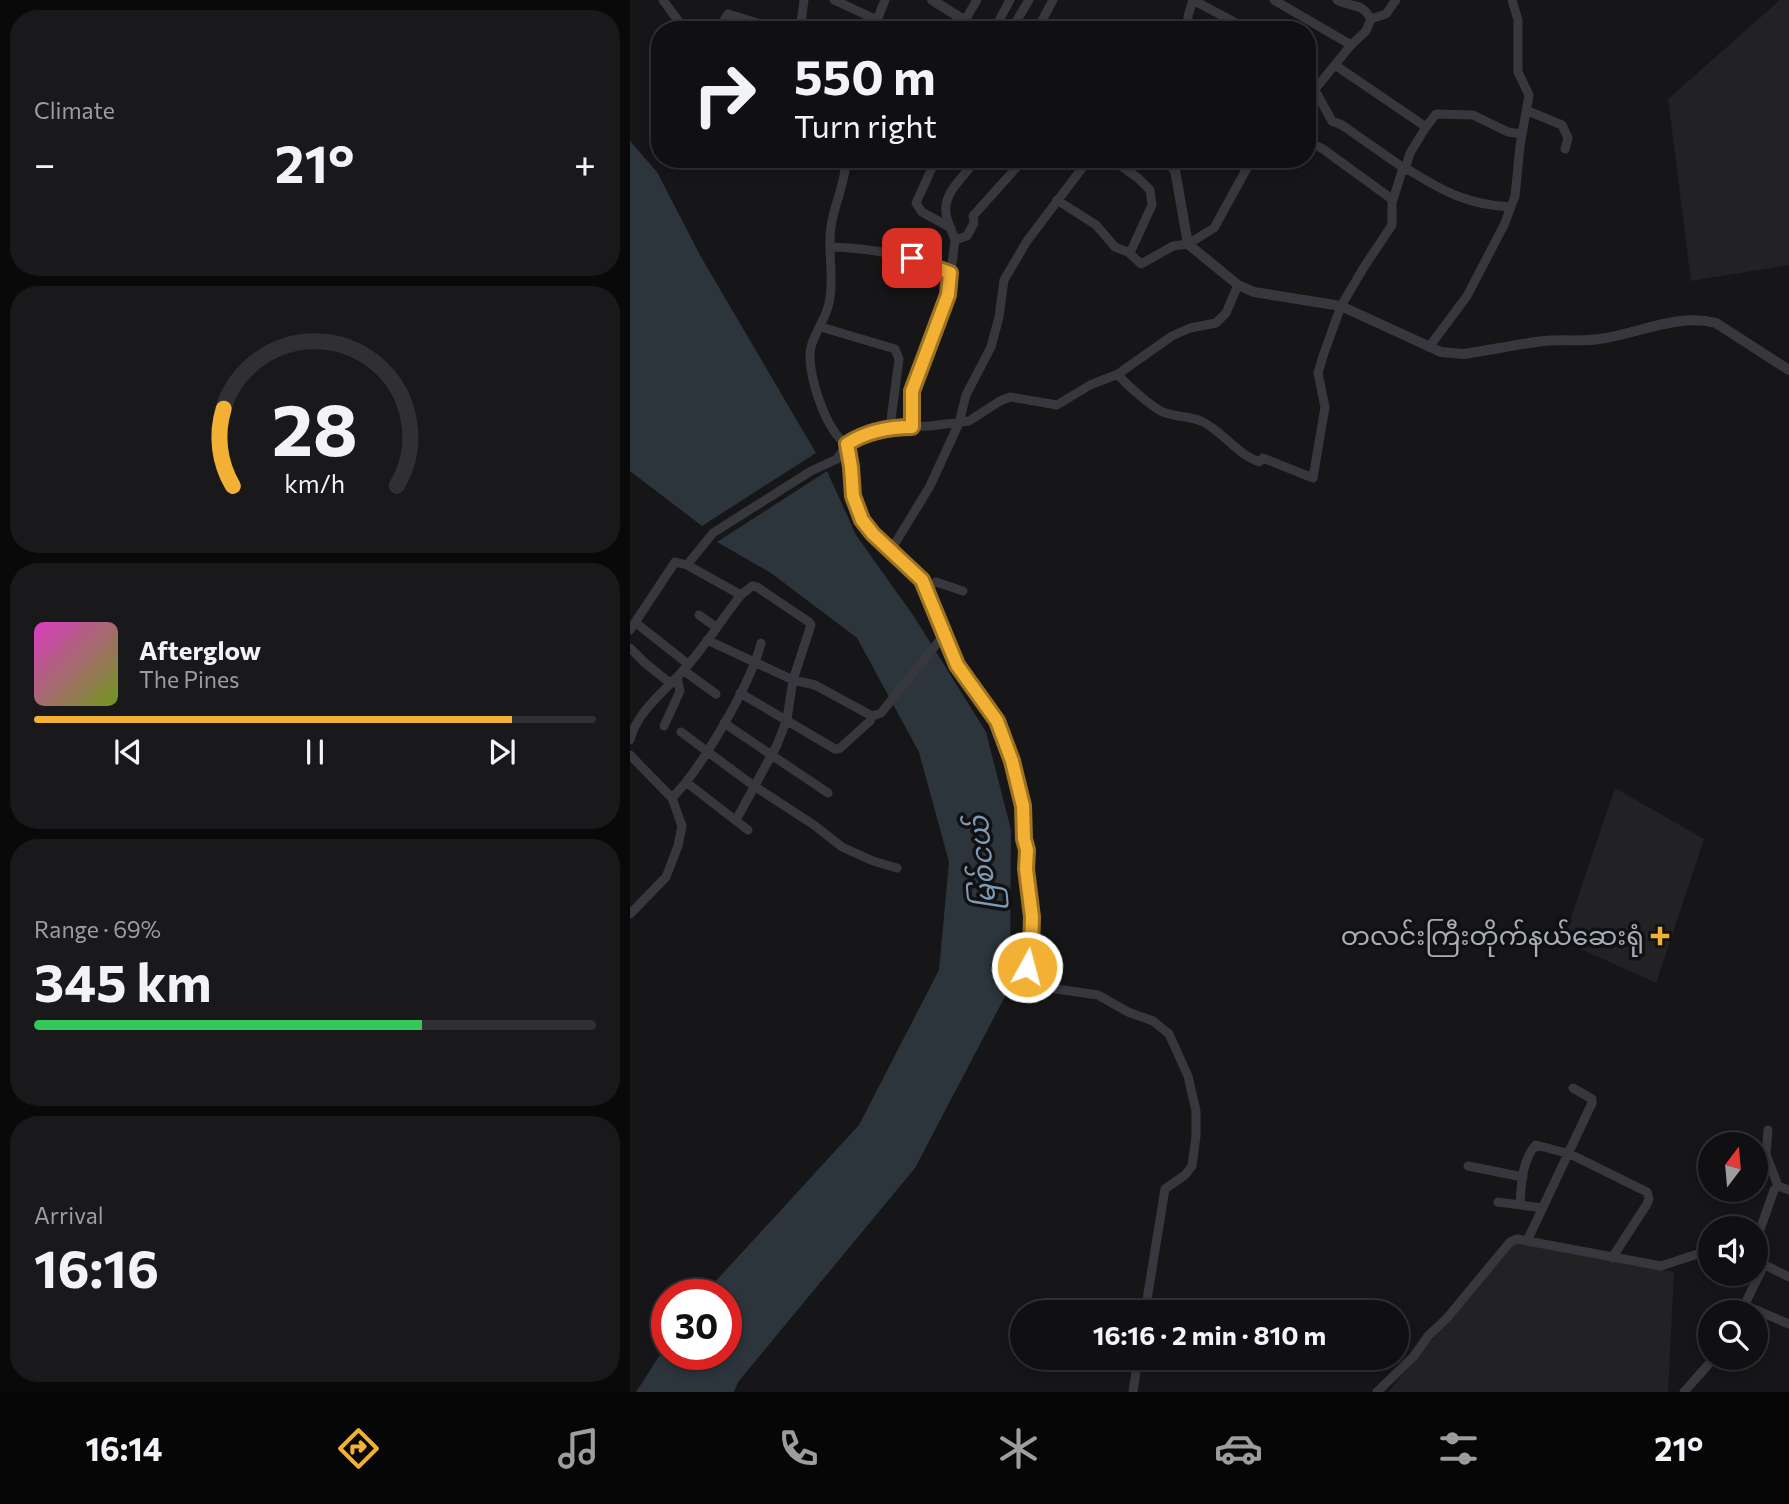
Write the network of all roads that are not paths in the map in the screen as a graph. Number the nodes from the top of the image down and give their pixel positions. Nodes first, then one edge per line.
1 (663, 0) edge
2 (804, 0) edge
3 (834, 0) edge
4 (885, 0) edge
5 (932, 0) edge
6 (976, 0) edge
7 (1010, 0) edge
8 (1029, 0) edge
9 (1053, 0) edge
10 (1193, 0) edge
11 (1274, 0) edge
12 (1337, 0) edge
13 (1396, 0) edge
14 (1513, 0) edge
15 (1371, 19) junction
16 (965, 20) joint
17 (678, 21) edge
18 (724, 21) edge
19 (751, 21) edge
20 (803, 21) edge
21 (868, 21) edge
22 (877, 21) edge
23 (999, 21) edge
24 (1016, 21) edge
25 (1042, 21) edge
26 (1187, 21) edge
27 (1232, 21) edge
28 (1309, 21) edge
29 (1316, 25) edge
30 (1350, 45) junction
31 (1335, 65) junction
32 (1316, 88) joint
33 (1528, 111) junction
34 (1426, 127) junction
35 (1522, 134) junction
36 (1316, 146) edge
37 (1565, 149) dead end
38 (844, 168) edge
39 (932, 168) edge
40 (969, 168) edge
41 (1016, 168) edge
42 (1082, 168) edge
43 (1124, 168) edge
44 (1173, 168) edge
45 (1247, 168) edge
46 (1405, 169) junction
47 (1057, 200) junction
48 (1393, 200) junction
49 (1511, 207) junction
50 (951, 228) junction
51 (955, 240) junction
52 (1188, 244) junction
53 (831, 247) junction
54 (1130, 253) junction
55 (950, 273) junction
56 (1238, 285) junction
57 (1341, 306) junction
58 (821, 327) junction
59 (1429, 347) junction
60 (1789, 370) edge
61 (1118, 374) junction
62 (959, 423) junction
63 (890, 427) junction
64 (912, 427) junction
65 (847, 444) junction
66 (891, 550) junction
67 (687, 565) junction
68 (925, 588) junction
69 (963, 591) dead end
70 (741, 595) junction
71 (699, 615) dead end
72 (633, 627) edge
73 (716, 627) junction
74 (941, 639) junction
75 (706, 640) junction
76 (761, 643) dead end
77 (630, 648) edge
78 (756, 663) junction
79 (680, 673) junction
80 (793, 680) junction
81 (740, 693) junction
82 (716, 694) dead end
83 (876, 714) junction
84 (787, 719) junction
85 (724, 723) junction
86 (664, 726) dead end
87 (681, 732) dead end
88 (630, 740) edge
89 (706, 752) junction
90 (772, 754) junction
91 (630, 755) edge
92 (686, 782) junction
93 (754, 786) junction
94 (828, 793) dead end
95 (672, 797) junction
96 (736, 820) junction
97 (748, 830) dead end
98 (897, 867) dead end
99 (630, 914) edge
100 (1573, 1088) dead end
101 (1768, 1130) dead end
102 (1570, 1154) junction
103 (1468, 1166) dead end
104 (1523, 1177) junction
105 (1778, 1186) junction
106 (1789, 1190) edge
107 (1498, 1202) dead end
108 (1520, 1205) junction
109 (1543, 1208) junction
110 (1765, 1216) edge
111 (1527, 1241) junction
112 (1698, 1254) edge
113 (1612, 1258) junction
114 (1768, 1265) edge
115 (1788, 1274) edge
116 (1147, 1300) edge
117 (1768, 1317) edge
118 (1789, 1324) edge
119 (1136, 1370) edge
120 (1703, 1370) edge
121 (1133, 1392) edge
122 (1377, 1392) edge
123 (1684, 1392) edge

1 - 17 street
2 - 20 street
3 - 21 street
4 - 22 street
5 - 16 street
6 - 16 street
7 - 23 street
8 - 24 street
9 - 25 street
10 - 26 street
10 - 27 street
11 - 28 street
12 - 15 street
13 - 15 street
14 - 33 street
15 - 30 street
18 - 19 street
29 - 30 street
30 - 31 street
31 - 32 street
31 - 34 street
32 - 46 street
33 - 35 street
33 - 37 street
34 - 35 street
34 - 46 street
35 - 49 street
36 - 48 street
38 - 53 street
39 - 50 street
40 - 50 street
41 - 51 street
42 - 47 street
43 - 54 street
44 - 52 street
45 - 52 street
46 - 48 street
46 - 49 street
47 - 54 street
47 - 62 street
48 - 57 street
49 - 59 street
50 - 51 street
51 - 55 street
52 - 54 street
52 - 56 street
53 - 55 street
53 - 58 street
55 - 64 street
56 - 57 street
56 - 61 street
57 - 59 street
57 - 61 street
58 - 63 street
58 - 65 street
59 - 60 street
61 - 62 street
62 - 64 street
62 - 66 street
63 - 64 street
63 - 65 street
65 - 66 street
65 - 67 street
66 - 68 street
67 - 70 street
67 - 72 street
68 - 69 street
68 - 74 street
70 - 73 street
70 - 80 street
71 - 73 street
72 - 79 street
73 - 75 street
74 - 83 street
74 - 116 street
75 - 78 street
75 - 79 street
76 - 78 street
77 - 79 street
78 - 80 street
78 - 81 street
79 - 82 street
79 - 86 street
79 - 88 street
80 - 83 street
80 - 84 street
81 - 84 street
81 - 85 street
83 - 84 street
84 - 90 street
85 - 89 street
85 - 90 street
87 - 89 street
89 - 92 street
89 - 93 street
90 - 93 street
90 - 94 street
91 - 95 street
92 - 95 street
92 - 96 street
93 - 96 street
93 - 98 street
95 - 99 street
96 - 97 street
100 - 102 street
101 - 105 street
102 - 104 street
102 - 109 street
102 - 113 street
103 - 104 street
104 - 108 street
105 - 106 street
105 - 110 street
107 - 108 street
108 - 109 street
109 - 111 street
111 - 113 street
111 - 122 street
112 - 113 street
114 - 115 street
117 - 118 street
119 - 121 street
120 - 123 street

